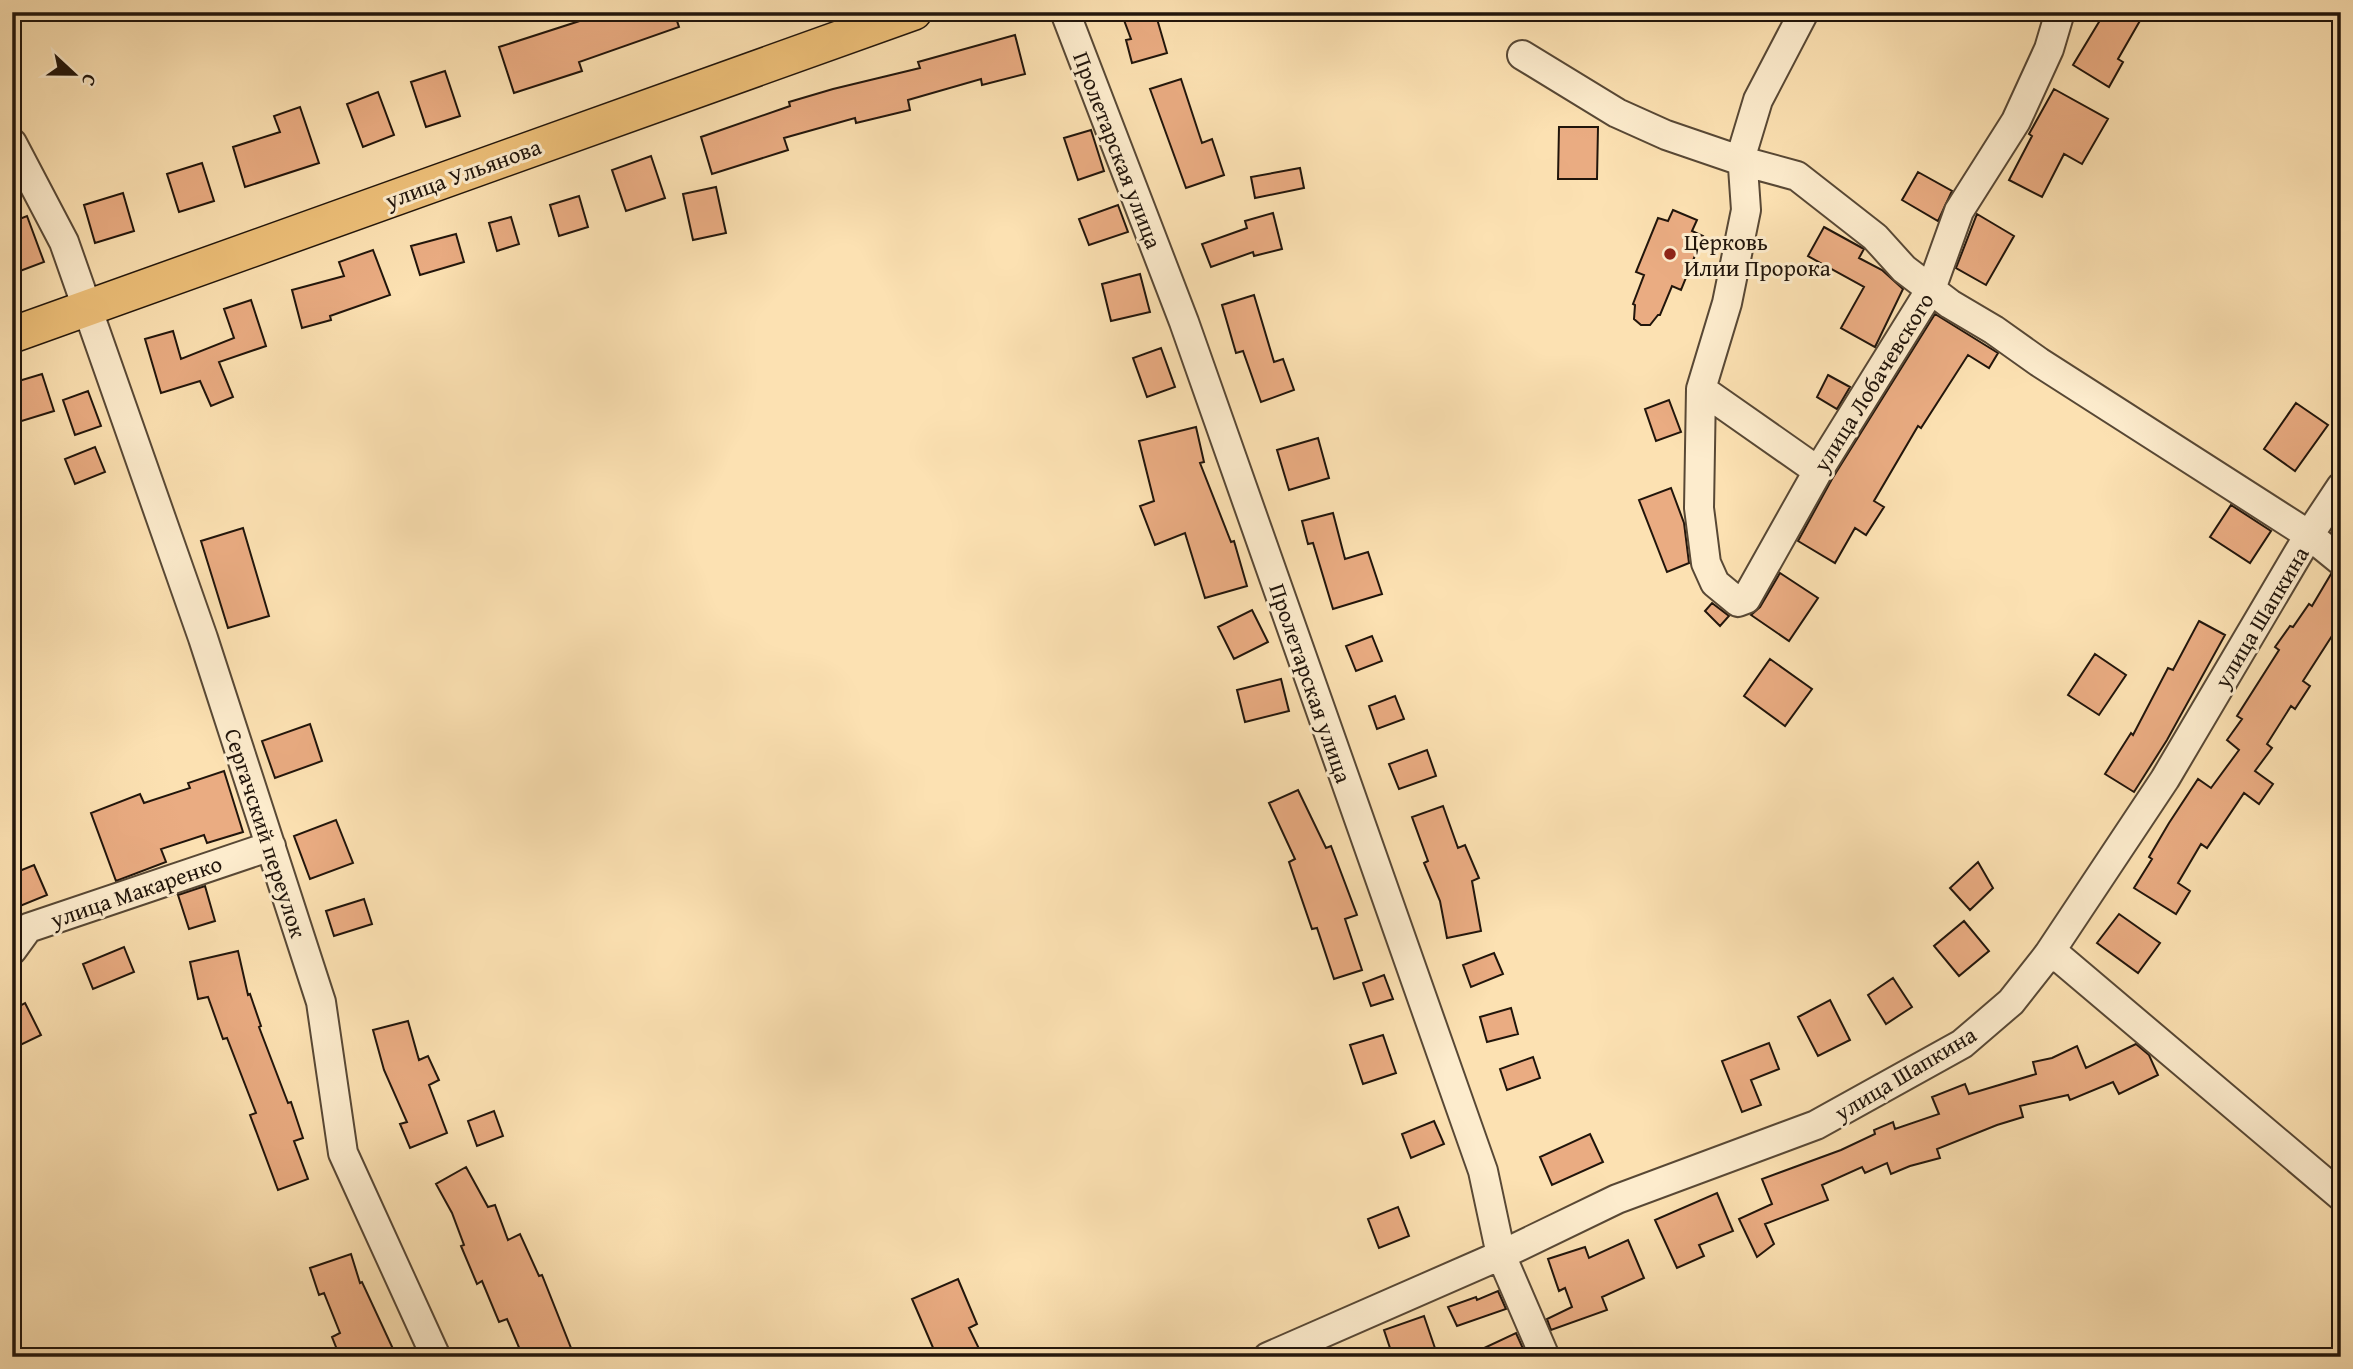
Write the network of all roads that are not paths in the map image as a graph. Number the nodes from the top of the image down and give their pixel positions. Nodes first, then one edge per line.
1 (914, 12) edge
2 (1065, 12) edge
3 (1804, 12) edge
4 (2060, 12) edge
5 (1522, 55) dead end
6 (12, 142) edge
7 (1742, 161) junction
8 (1931, 289) junction
9 (88, 307) junction
10 (12, 335) edge
11 (1701, 389) junction
12 (1818, 471) junction
13 (2341, 487) edge
14 (2309, 535) junction
15 (2341, 561) edge
16 (271, 846) junction
17 (12, 950) edge
18 (2048, 955) junction
19 (2341, 1196) edge
20 (1502, 1255) junction
21 (436, 1357) edge
22 (1268, 1357) edge
23 (1545, 1357) edge

1 - 9 main road, улица Ульянова
2 - 20 street, Пролетарская улица
3 - 7 street
4 - 8 street, улица Лобачевского
5 - 7 street
6 - 9 street, Сергачский переулок
7 - 8 street
7 - 11 street
8 - 12 street, улица Лобачевского
8 - 14 street
9 - 10 main road, улица Ульянова
9 - 16 street, Сергачский переулок
11 - 12 street
11 - 12 street, улица Лобачевского
13 - 14 street, улица Шапкина
14 - 15 street
14 - 18 street, улица Шапкина
16 - 17 street, улица Макаренко
16 - 21 street, Сергачский переулок
18 - 19 street
18 - 20 street, улица Шапкина
20 - 22 street, улица Шапкина
20 - 23 street, Пролетарская улица

